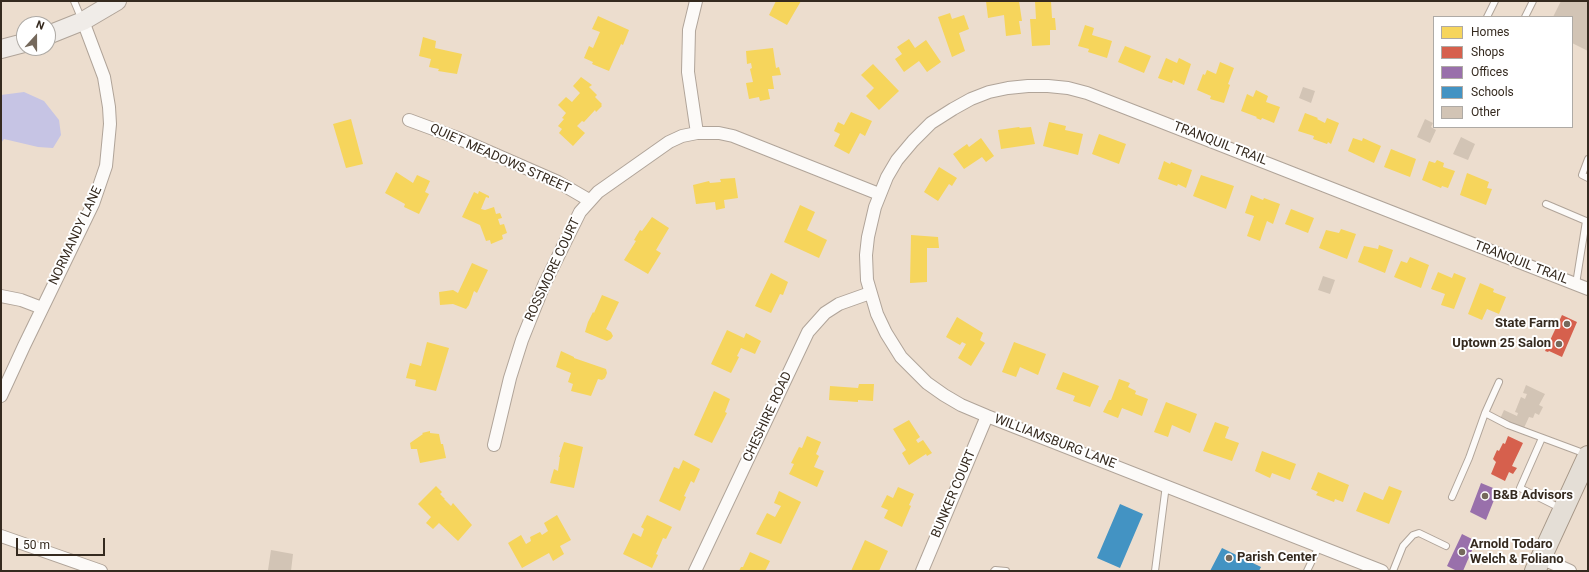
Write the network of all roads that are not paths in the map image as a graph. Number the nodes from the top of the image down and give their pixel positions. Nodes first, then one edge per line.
1 (74, 1) edge
2 (117, 1) edge
3 (696, 1) edge
4 (1495, 1) edge
5 (1533, 1) edge
6 (1488, 16) edge
7 (1526, 16) edge
8 (83, 21) junction
9 (56, 32) edge
10 (16, 46) edge
11 (1, 49) edge
12 (409, 120) dead end
13 (697, 133) junction
14 (1588, 159) edge
15 (1588, 178) edge
16 (880, 194) junction
17 (589, 200) junction
18 (1546, 204) dead end
19 (1587, 220) edge
20 (1576, 284) junction
21 (1588, 289) edge
22 (870, 293) junction
23 (1, 296) edge
24 (42, 308) junction
25 (1499, 382) dead end
26 (1, 396) edge
27 (1486, 413) junction
28 (987, 416) junction
29 (1542, 438) junction
30 (494, 445) dead end
31 (1588, 456) edge
32 (1166, 485) junction
33 (1452, 497) dead end
34 (1563, 510) junction
35 (1, 536) edge
36 (1319, 546) junction
37 (1446, 546) dead end
38 (1538, 564) edge
39 (101, 571) edge
40 (695, 571) edge
41 (922, 571) edge
42 (994, 571) edge
43 (1006, 571) edge
44 (1155, 571) edge
45 (1307, 571) edge
46 (1382, 571) edge
47 (1393, 571) edge
48 (1570, 571) edge

1 - 8 lane
2 - 8 street
3 - 13 street
4 - 6 lane
5 - 7 lane
8 - 9 street
8 - 24 street, NORMANDY LANE
10 - 11 street
12 - 17 street, QUIET MEADOWS STREET
13 - 16 street, ROSSMORE COURT
13 - 17 street, ROSSMORE COURT
14 - 15 lane
16 - 20 street, TRANQUIL TRAIL
16 - 22 street, WILLIAMSBURG LANE
17 - 30 street, ROSSMORE COURT
18 - 19 lane
19 - 20 lane
20 - 21 street, TRANQUIL TRAIL
22 - 28 street, WILLIAMSBURG LANE
22 - 40 street, CHESHIRE ROAD
23 - 24 street
24 - 26 street, NORMANDY LANE
25 - 27 lane
27 - 29 lane
27 - 33 lane
28 - 32 street, WILLIAMSBURG LANE
28 - 41 street, BUNKER COURT
29 - 31 lane
29 - 34 lane
31 - 34 main road
32 - 36 street, WILLIAMSBURG LANE
32 - 44 lane
34 - 38 main road
35 - 39 street
36 - 45 lane
36 - 46 street, WILLIAMSBURG LANE
37 - 47 lane
38 - 48 street
42 - 43 lane

